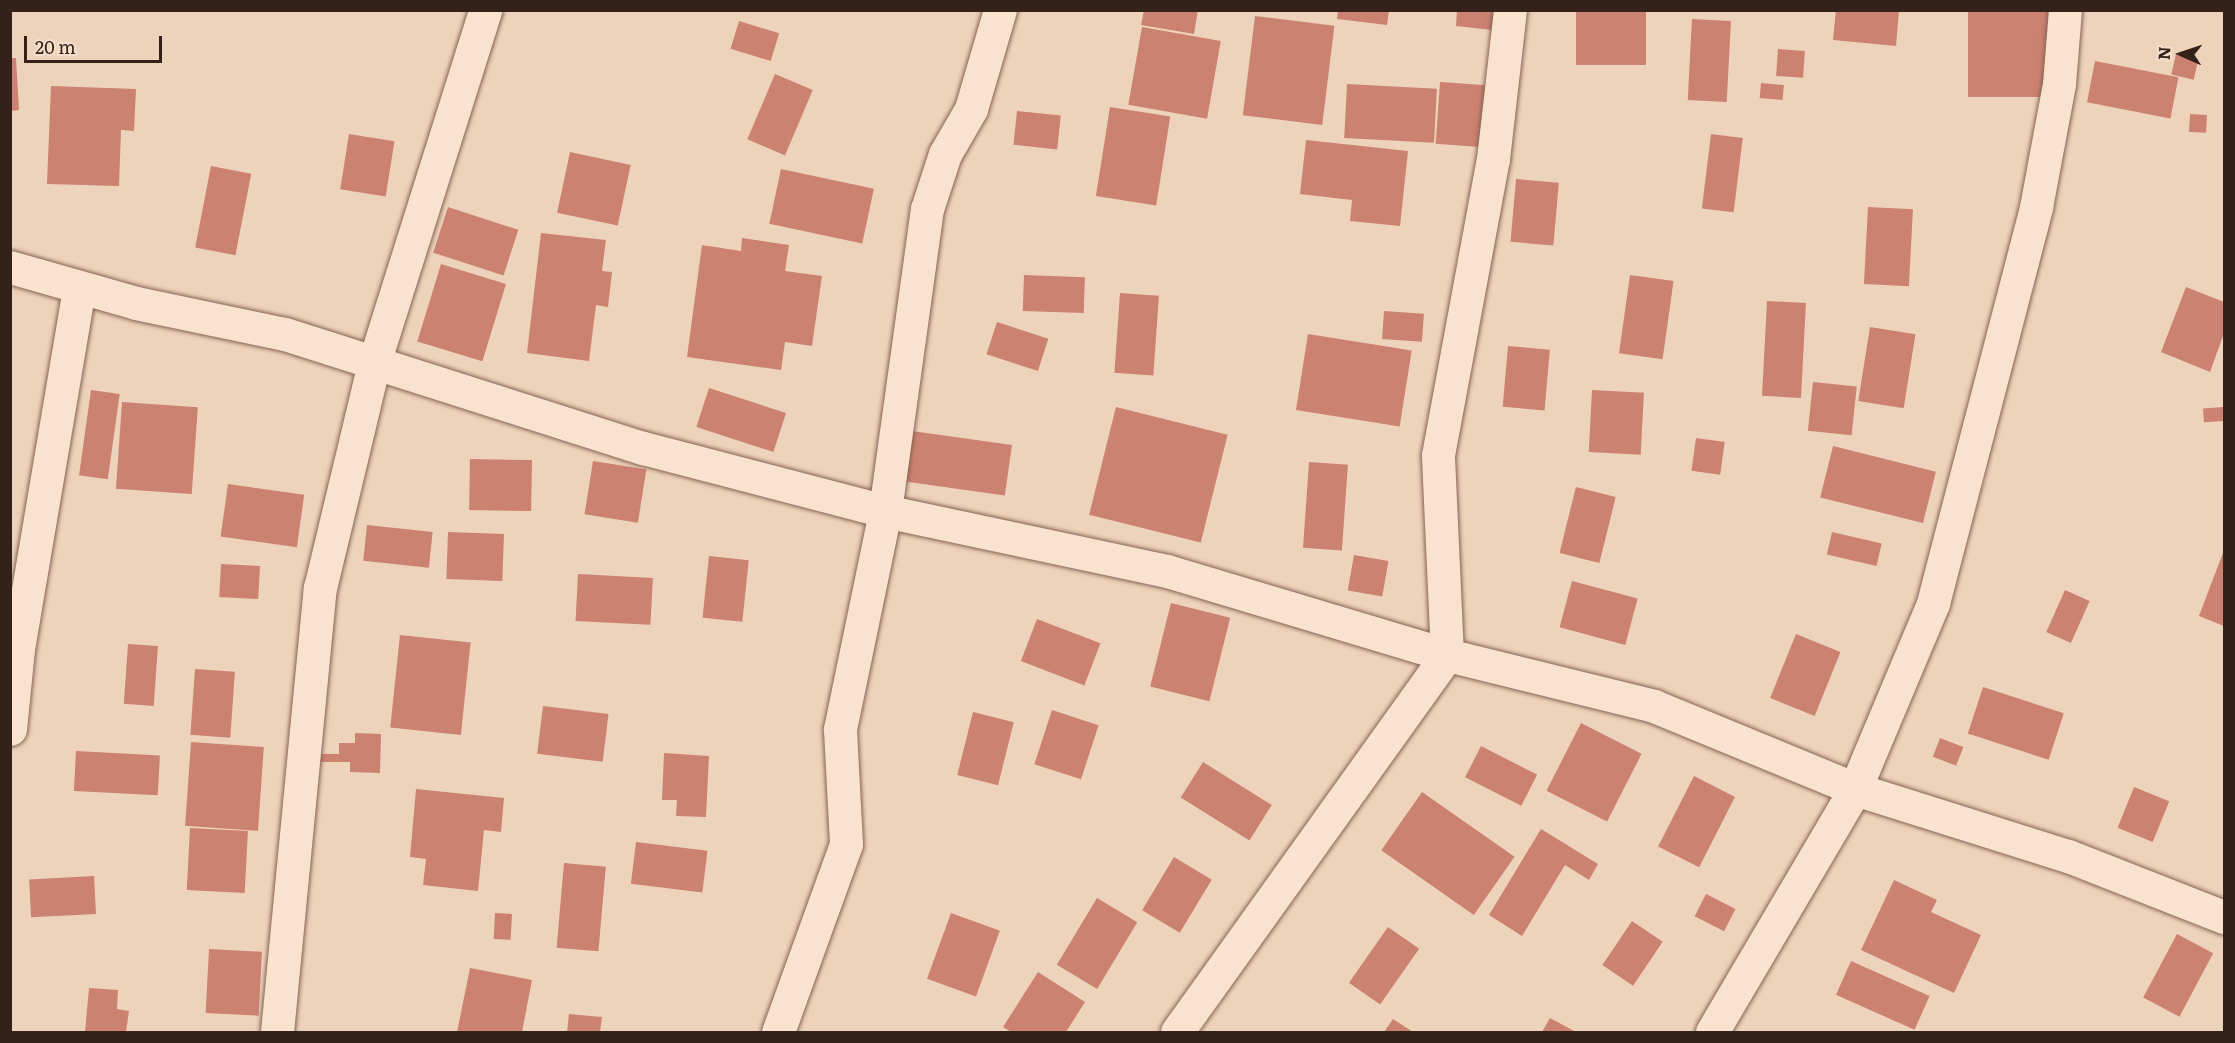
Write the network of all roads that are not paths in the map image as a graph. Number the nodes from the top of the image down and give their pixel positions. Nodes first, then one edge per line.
1 (485, 10) edge
2 (1000, 10) edge
3 (1510, 10) edge
4 (2065, 10) edge
5 (10, 267) edge
6 (79, 288) junction
7 (374, 363) junction
8 (885, 511) junction
9 (1447, 655) junction
10 (10, 729) edge
11 (1856, 789) junction
12 (2224, 917) edge
13 (276, 1032) edge
14 (778, 1032) edge
15 (1177, 1032) edge
16 (1712, 1032) edge

1 - 7 street
2 - 8 street
3 - 9 street
4 - 11 street
5 - 6 street
6 - 7 street
6 - 10 street
7 - 8 street
7 - 13 street
8 - 9 street
8 - 14 street
9 - 11 street
9 - 15 street
11 - 12 street
11 - 16 street

